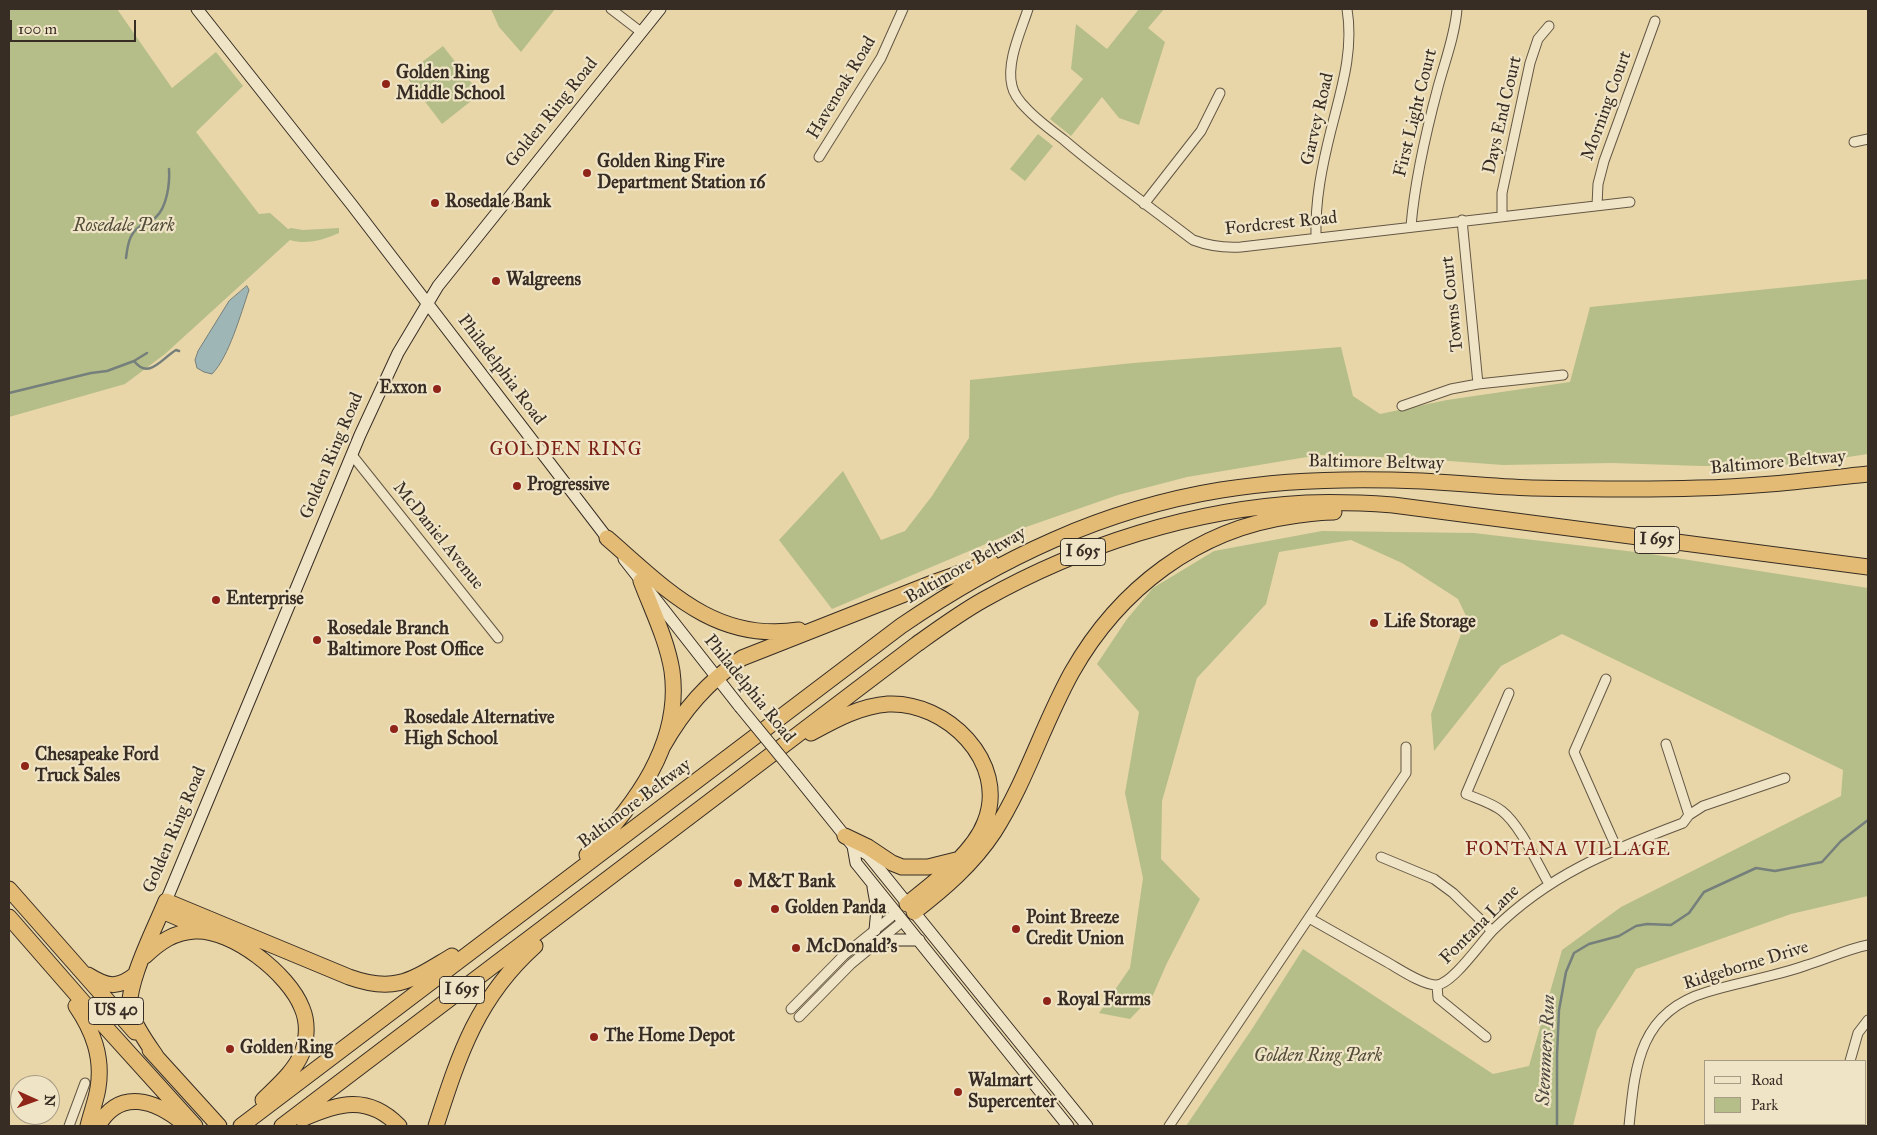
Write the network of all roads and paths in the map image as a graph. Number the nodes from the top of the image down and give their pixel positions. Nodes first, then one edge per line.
1 (197, 9) edge
2 (611, 9) edge
3 (660, 9) edge
4 (903, 9) edge
5 (1028, 9) edge
6 (1347, 9) edge
7 (1457, 9) edge
8 (1655, 21) dead end
9 (1549, 26) dead end
10 (642, 32) junction
11 (1220, 93) dead end
12 (1868, 139) edge
13 (1854, 142) dead end
14 (819, 157) dead end
15 (1630, 202) dead end
16 (1144, 204) junction
17 (1597, 204) junction
18 (1502, 216) junction
19 (1462, 220) junction
20 (1411, 226) junction
21 (1316, 237) junction
22 (427, 303) junction
23 (1563, 375) dead end
24 (1478, 384) junction
25 (1402, 406) dead end
26 (352, 455) junction
27 (1868, 467) edge
28 (1868, 474) edge
29 (1654, 488) junction
30 (1447, 513) junction
31 (608, 538) junction
32 (1019, 555) junction
33 (1868, 568) edge
34 (641, 581) junction
35 (827, 625) junction
36 (498, 638) dead end
37 (718, 678) junction
38 (1606, 680) dead end
39 (1509, 693) dead end
40 (1666, 744) dead end
41 (663, 746) junction
42 (1406, 747) dead end
43 (774, 753) junction
44 (1785, 778) dead end
45 (1689, 815) junction
46 (849, 841) junction
47 (1617, 849) junction
48 (1381, 857) dead end
49 (958, 859) junction
50 (628, 864) junction
51 (872, 883) junction
52 (1549, 884) junction
53 (557, 888) junction
54 (9, 889) edge
55 (164, 906) junction
56 (905, 912) junction
57 (9, 917) edge
58 (1309, 918) junction
59 (512, 922) junction
60 (875, 930) junction
61 (1492, 931) junction
62 (214, 932) junction
63 (918, 940) junction
64 (872, 945) junction
65 (1868, 945) edge
66 (142, 958) junction
67 (50, 965) junction
68 (76, 966) junction
69 (136, 974) junction
70 (1436, 985) junction
71 (791, 1009) dead end
72 (799, 1017) dead end
73 (1868, 1020) edge
74 (1486, 1037) dead end
75 (156, 1056) junction
76 (1850, 1060) edge
77 (85, 1083) dead end
78 (244, 1123) edge
79 (69, 1126) edge
80 (88, 1126) edge
81 (98, 1126) edge
82 (187, 1126) edge
83 (195, 1126) edge
84 (220, 1126) edge
85 (283, 1126) edge
86 (399, 1126) edge
87 (436, 1126) edge
88 (1068, 1126) edge
89 (1087, 1126) edge
90 (1169, 1126) edge
91 (1629, 1126) edge

1 - 22 main road, Philadelphia Road
2 - 10 street
3 - 10 main road, Golden Ring Road
4 - 14 street, Havenoak Road
5 - 16 street, Fordcrest Road
6 - 21 street, Garvey Road
7 - 20 street, First Light Court
8 - 17 street, Morning Court
9 - 18 street, Days End Court
10 - 22 main road, Golden Ring Road
11 - 16 street
12 - 13 street
15 - 17 street, Fordcrest Road
16 - 21 street, Fordcrest Road
17 - 18 street, Fordcrest Road
18 - 19 street, Fordcrest Road
19 - 20 street, Fordcrest Road
19 - 24 street, Towns Court
20 - 21 street, Fordcrest Road
22 - 26 main road, Golden Ring Road
22 - 31 main road, Philadelphia Road
23 - 24 street
24 - 25 street
26 - 36 street, McDaniel Avenue
26 - 55 main road, Golden Ring Road
27 - 29 highway
28 - 29 highway, Baltimore Beltway / I 695
29 - 32 highway, Baltimore Beltway / I 695
30 - 33 highway, I 695
30 - 43 highway, I 695
30 - 56 highway
31 - 34 main road, Philadelphia Road
31 - 35 highway
32 - 35 highway
32 - 53 highway, Baltimore Beltway / I 695
34 - 37 main road, Philadelphia Road
34 - 41 highway
35 - 37 highway
37 - 41 highway
37 - 46 main road, Philadelphia Road, bridge
38 - 47 street
39 - 52 street
40 - 45 street
41 - 53 highway
42 - 58 street
43 - 49 highway
43 - 50 highway, I 695
44 - 45 street, Fontana Lane
45 - 47 street, Fontana Lane
46 - 49 highway
46 - 51 main road, Philadelphia Road
46 - 56 main road, Philadelphia Road
47 - 52 street, Fontana Lane
48 - 61 street
49 - 56 highway
50 - 85 highway, I 695
50 - 87 highway
51 - 56 main road, Philadelphia Road
51 - 60 main road
52 - 61 street, Fontana Lane
53 - 59 highway, Baltimore Beltway / I 695
54 - 68 highway, US 40
55 - 59 highway
55 - 62 highway
55 - 66 highway, Golden Ring Road
56 - 60 street
56 - 63 main road, Philadelphia Road
56 - 64 street
56 - 89 main road, Philadelphia Road
57 - 67 highway, US 40
58 - 70 street, Fontana Lane
58 - 90 street
59 - 78 highway, Baltimore Beltway / I 695
60 - 71 street
61 - 70 street, Fontana Lane
62 - 66 highway
62 - 78 highway
63 - 64 main road
63 - 88 main road, Philadelphia Road
64 - 72 street
65 - 91 street, Ridgeborne Drive
66 - 69 highway, Golden Ring Road
67 - 80 highway
67 - 83 highway, US 40
68 - 69 highway
68 - 75 highway, US 40
69 - 75 highway, Golden Ring Road
70 - 74 street
73 - 76 street
75 - 84 highway, US 40
77 - 79 street
81 - 82 highway
85 - 86 highway

